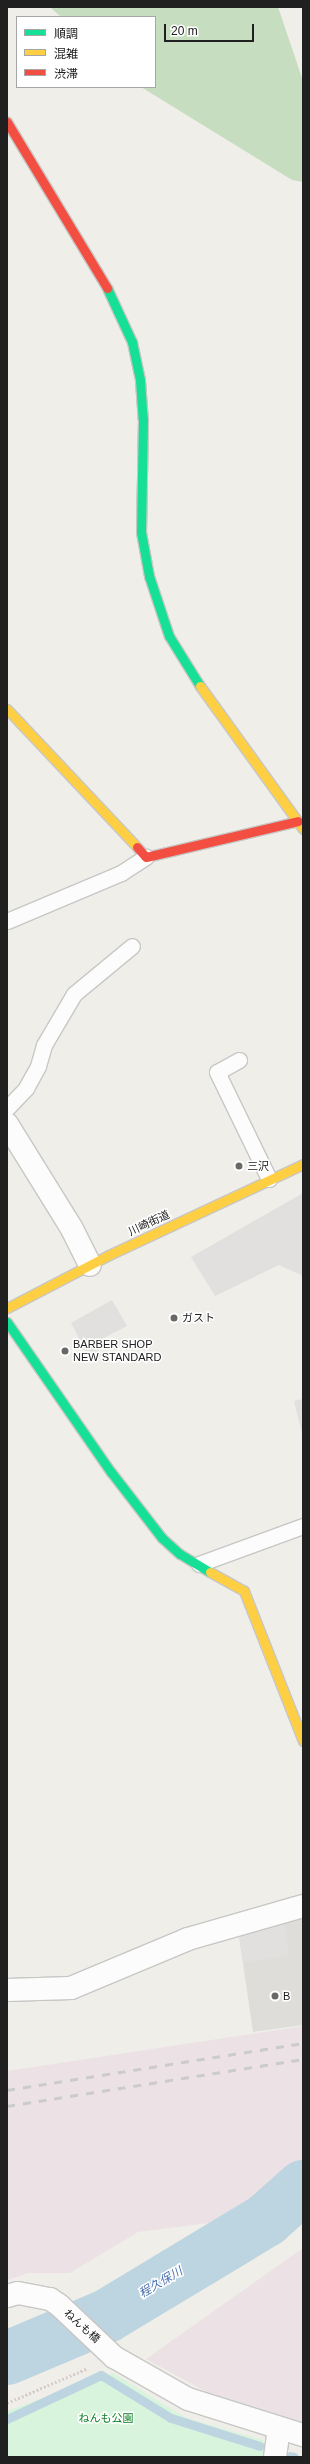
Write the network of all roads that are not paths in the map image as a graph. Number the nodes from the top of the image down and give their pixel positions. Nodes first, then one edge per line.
1 (7, 122) edge
2 (9, 714) edge
3 (300, 825) edge
4 (146, 857) junction
5 (7, 920) edge
6 (132, 946) dead end
7 (239, 1060) dead end
8 (7, 1108) edge
9 (7, 1124) edge
10 (303, 1164) edge
11 (269, 1179) junction
12 (90, 1264) junction
13 (7, 1308) edge
14 (7, 1322) edge
15 (303, 1526) edge
16 (199, 1564) junction
17 (303, 1741) edge
18 (303, 1906) edge
19 (7, 1990) edge
20 (7, 2296) edge
21 (279, 2428) junction
22 (303, 2435) edge
23 (275, 2457) edge

1 - 3 street
2 - 4 street
3 - 4 street
4 - 5 lane
6 - 8 lane
7 - 11 lane
9 - 12 street
10 - 11 street, 川崎街道
11 - 12 street, 川崎街道
12 - 13 street, 川崎街道
14 - 16 street
15 - 16 lane
16 - 17 street
18 - 19 street
20 - 21 street, ねんも橋
21 - 22 street, ねんも橋
21 - 23 street

